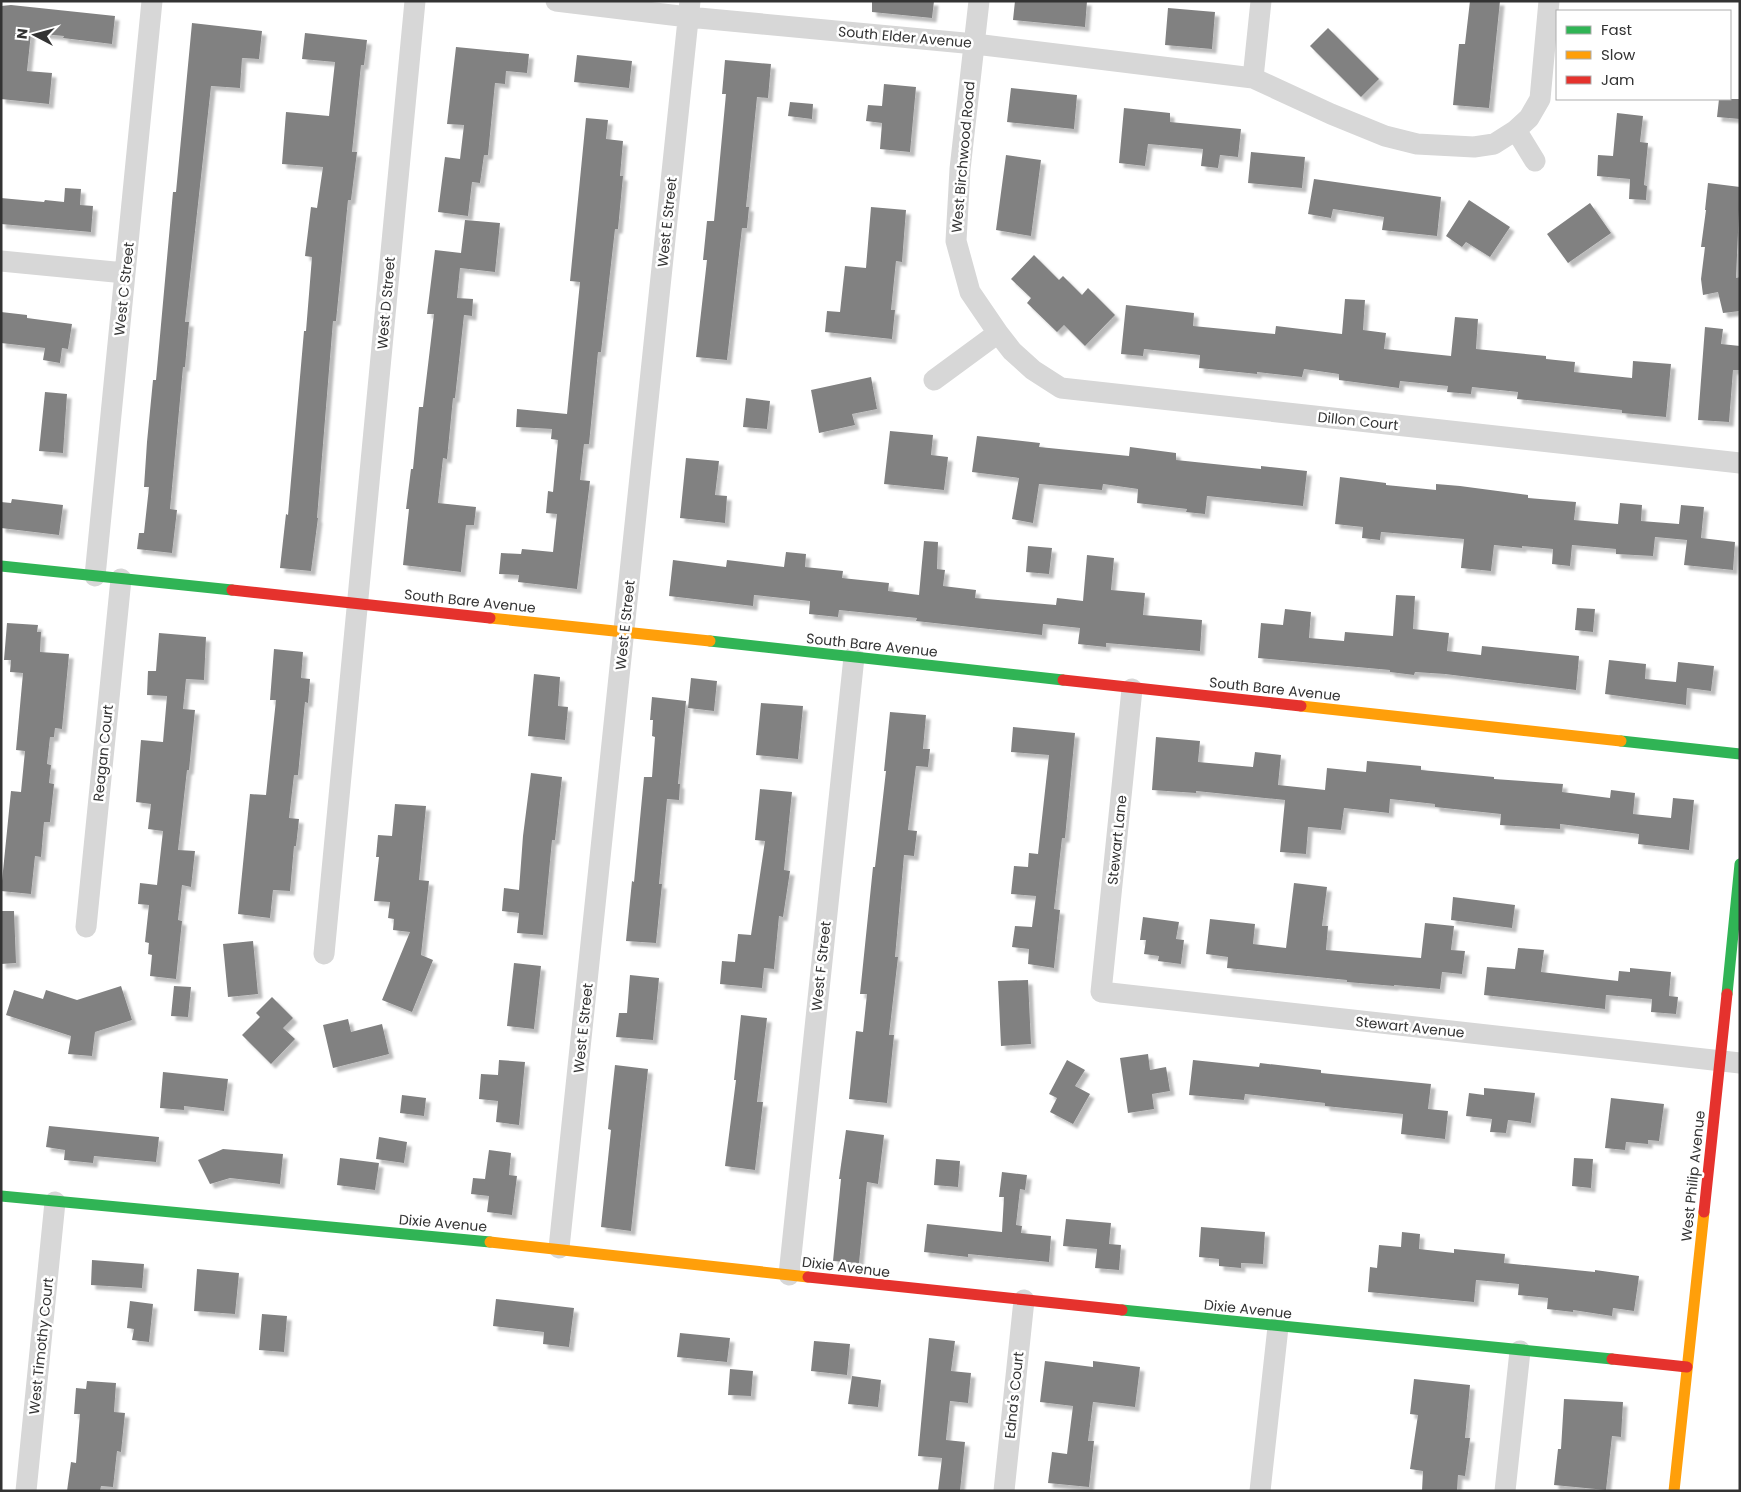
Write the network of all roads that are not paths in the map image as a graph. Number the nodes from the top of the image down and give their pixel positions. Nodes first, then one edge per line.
1 (152, 1) edge
2 (415, 1) edge
3 (556, 1) edge
4 (979, 1) edge
5 (1261, 1) edge
6 (1549, 1) edge
7 (689, 9) edge
8 (975, 44) junction
9 (1253, 78) junction
10 (1516, 130) junction
11 (1535, 161) dead end
12 (1, 261) edge
13 (125, 273) junction
14 (998, 333) junction
15 (934, 380) dead end
16 (1740, 463) edge
17 (1, 566) edge
18 (95, 576) junction
19 (121, 579) junction
20 (358, 604) junction
21 (625, 632) junction
22 (854, 658) junction
23 (1132, 689) junction
24 (1740, 754) edge
25 (1740, 864) edge
26 (86, 926) dead end
27 (324, 954) dead end
28 (1101, 992) joint
29 (1730, 1062) edge
30 (1, 1196) edge
31 (55, 1202) junction
32 (559, 1248) junction
33 (789, 1275) junction
34 (1024, 1300) junction
35 (1278, 1327) junction
36 (1520, 1351) junction
37 (1687, 1367) junction
38 (26, 1491) edge
39 (1004, 1491) edge
40 (1260, 1491) edge
41 (1505, 1491) edge
42 (1674, 1491) edge

1 - 13 street, West C Street
2 - 20 street, West D Street
3 - 7 street, South Elder Avenue
4 - 8 street, West Birchwood Road
5 - 9 street
6 - 10 street, South Elder Avenue
7 - 8 street, South Elder Avenue
7 - 21 street, West E Street
8 - 9 street, South Elder Avenue
8 - 14 street, West Birchwood Road
9 - 10 street, South Elder Avenue
10 - 11 street
12 - 13 street
13 - 18 street, West C Street
14 - 15 street
14 - 16 street, Dillon Court
17 - 18 street, South Bare Avenue
18 - 19 street, South Bare Avenue
19 - 20 street, South Bare Avenue
19 - 26 street, Reagan Court
20 - 21 street, South Bare Avenue
20 - 27 street, West D Street
21 - 22 street, South Bare Avenue
21 - 32 street, West E Street
22 - 23 street, South Bare Avenue
22 - 33 street, West F Street
23 - 24 street, South Bare Avenue
23 - 28 street, Stewart Lane
25 - 29 street, West Philip Avenue
28 - 29 street, Stewart Avenue
29 - 37 street, West Philip Avenue
30 - 31 street, Dixie Avenue
31 - 32 street, Dixie Avenue
31 - 38 street, West Timothy Court
32 - 33 street, Dixie Avenue
33 - 34 street, Dixie Avenue
34 - 35 street, Dixie Avenue
34 - 39 street, Edna's Court
35 - 36 street, Dixie Avenue
35 - 40 street
36 - 37 street, Dixie Avenue
36 - 41 street
37 - 42 street, West Philip Avenue

